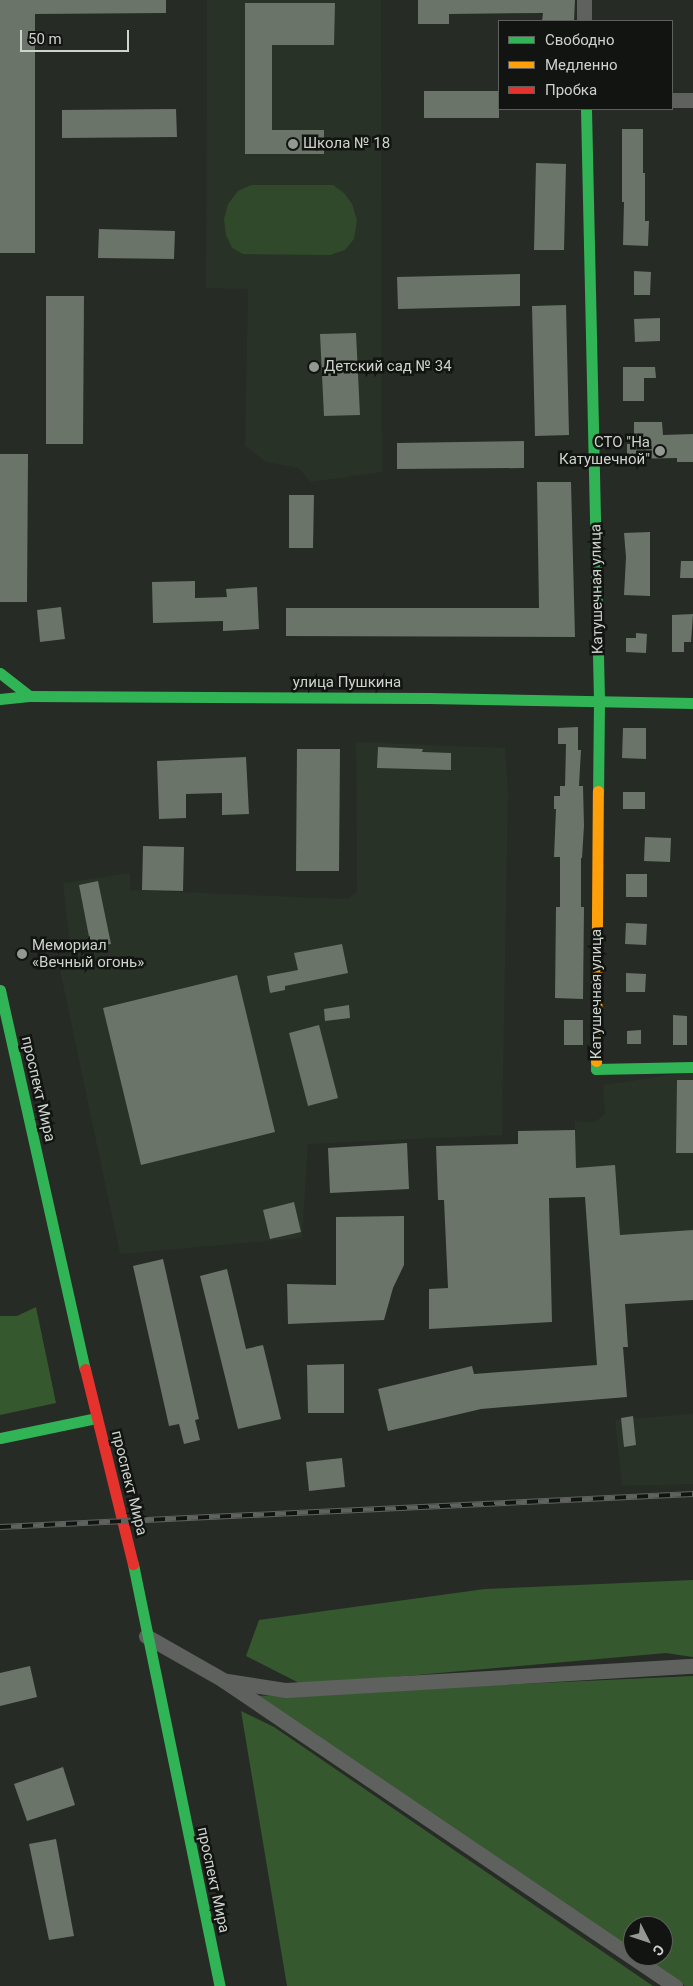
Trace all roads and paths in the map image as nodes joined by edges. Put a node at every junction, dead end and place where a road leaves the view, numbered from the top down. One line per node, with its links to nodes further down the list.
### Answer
1 (584, 0): 2 (street)
2 (584, 20)
3 (673, 100): 4 (street)
4 (693, 100)
5 (586, 110): 9 (street, Катушечная улица)
6 (0, 673): 7 (street)
7 (29, 696): 8 (street, улица Пушкина); 9 (street, улица Пушкина); 11 (street)
8 (0, 699)
9 (599, 702): 10 (street, улица Пушкина); 13 (street, Катушечная улица)
10 (693, 703)
11 (0, 712)
12 (0, 990): 14 (street, проспект Мира)
13 (693, 1068)
14 (97, 1418): 15 (street); 16 (street, проспект Мира)
15 (0, 1438)
16 (146, 1636): 18 (street); 19 (street, проспект Мира)
17 (693, 1666): 18 (street)
18 (223, 1680): 20 (street)
19 (220, 1986)
20 (675, 1986)

